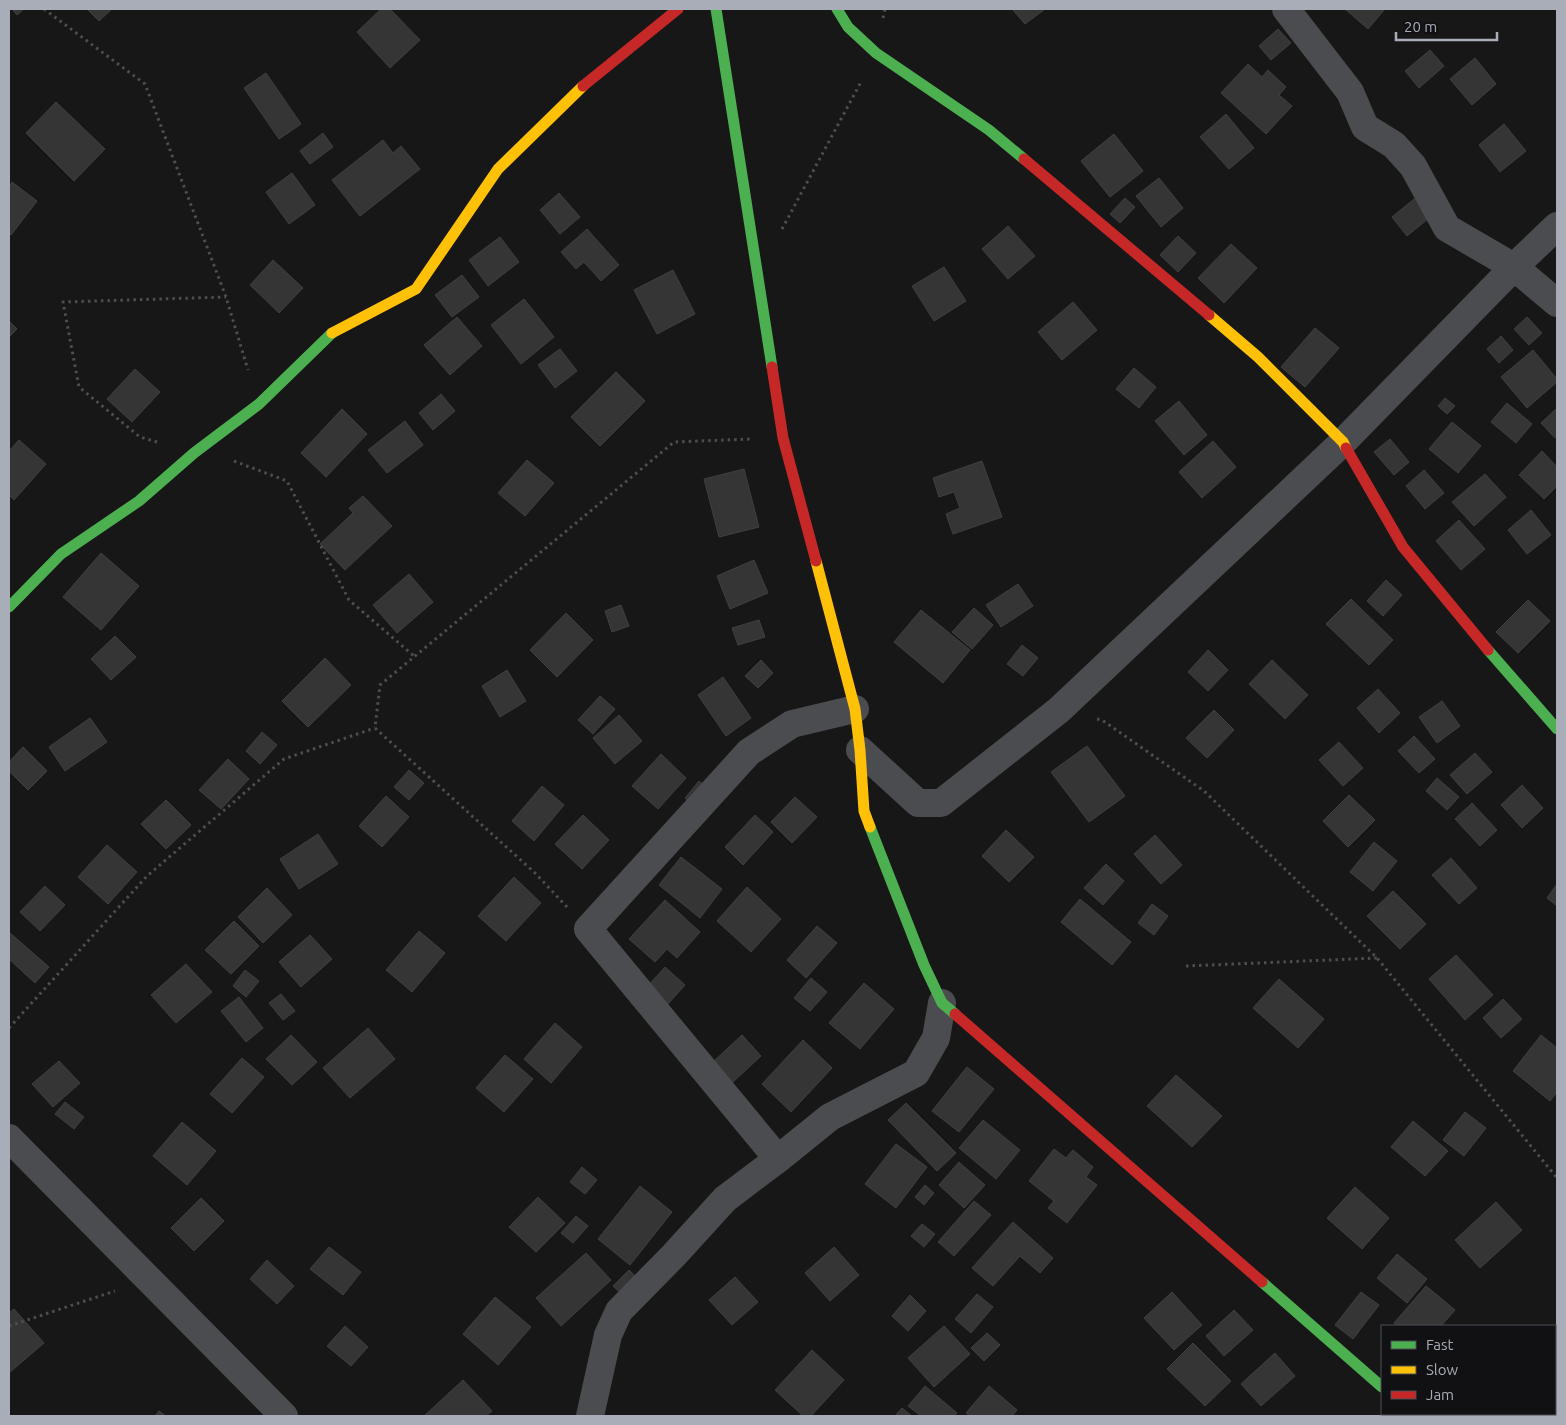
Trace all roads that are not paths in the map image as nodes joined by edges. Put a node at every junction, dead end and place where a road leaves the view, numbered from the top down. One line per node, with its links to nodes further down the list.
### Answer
1 (678, 9): 9 (street)
2 (716, 9): 10 (street)
3 (837, 9): 8 (street)
4 (1286, 9): 6 (street)
5 (1557, 226): 6 (street)
6 (1514, 267): 7 (street); 8 (street)
7 (1557, 303)
8 (1343, 442): 11 (street); 12 (street)
9 (9, 607)
10 (855, 709): 12 (street); 15 (street)
11 (1557, 729)
12 (860, 750): 13 (street)
13 (942, 1003): 15 (street); 16 (street)
14 (9, 1138): 17 (street)
15 (778, 1159): 18 (street)
16 (1381, 1386)
17 (284, 1416)
18 (590, 1416)

